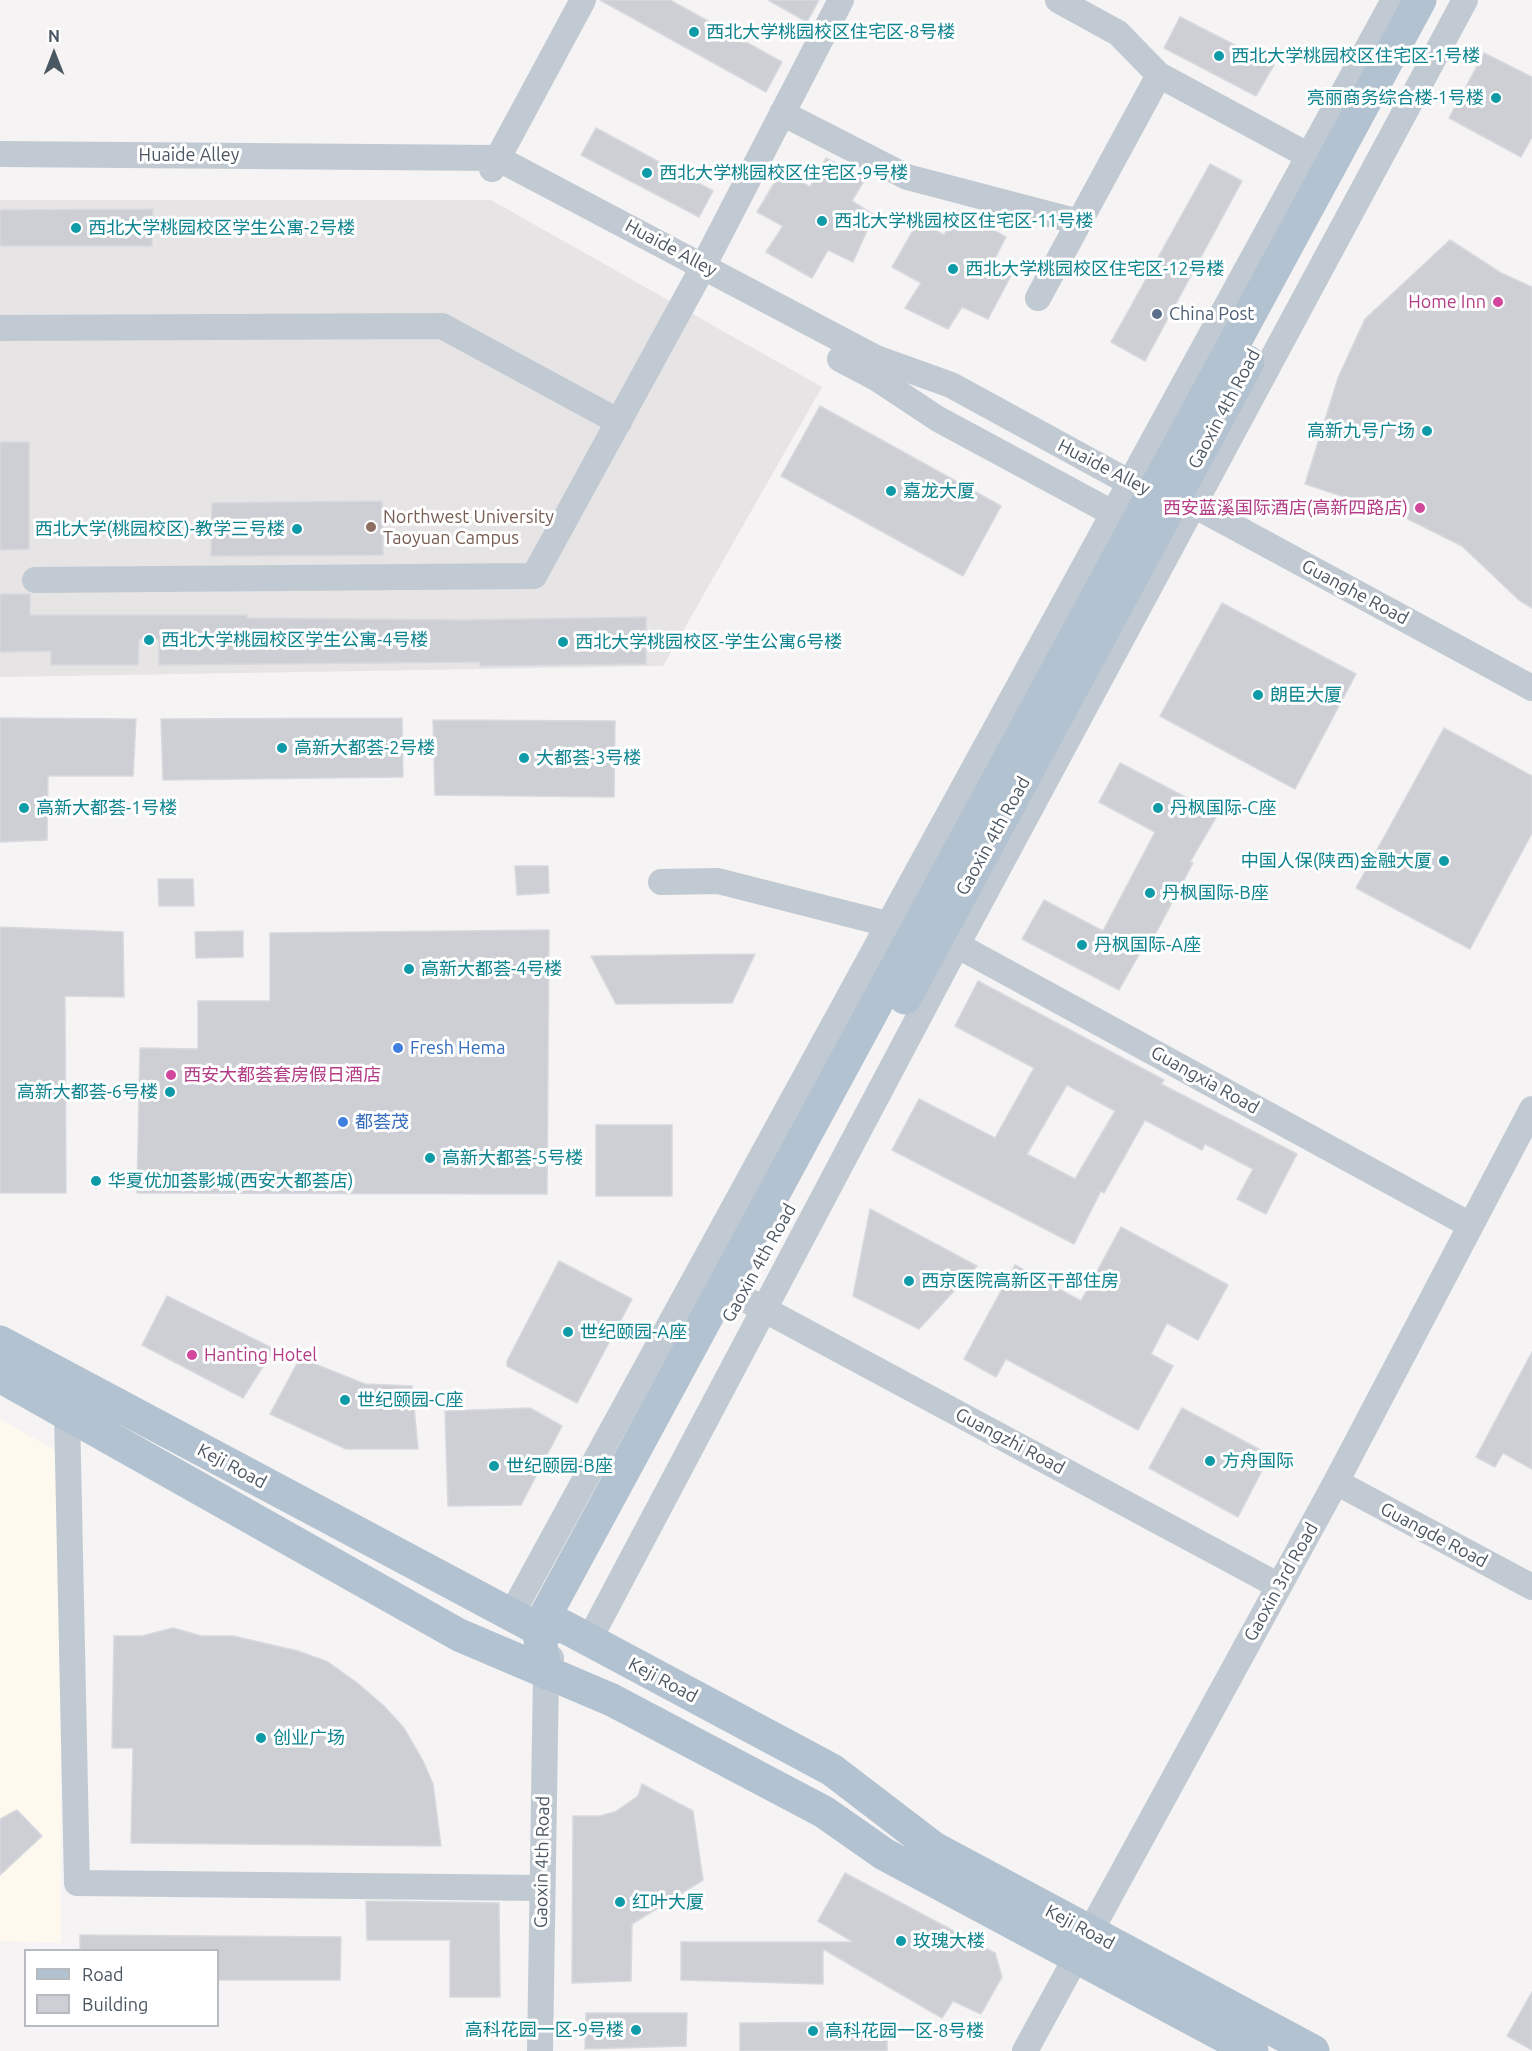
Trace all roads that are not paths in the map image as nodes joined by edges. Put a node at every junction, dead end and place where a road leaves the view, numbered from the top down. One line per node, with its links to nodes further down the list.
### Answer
1 (583, 0): 12 (street)
2 (841, 0): 9 (street)
3 (1058, 0): 8 (street)
4 (1394, 0): 11 (street, Gaoxin 4th Road)
5 (1420, 0): 11 (main road, Gaoxin 4th Road)
6 (1441, 0): 19 (main road, Gaoxin 4th Road)
7 (1465, 0): 19 (street, Gaoxin 4th Road)
8 (1159, 75): 11 (street); 14 (street)
9 (782, 112): 14 (street); 15 (street)
10 (0, 154): 12 (street, Huaide Alley)
11 (1319, 162): 19 (main road, Gaoxin 4th Road)
12 (495, 163): 13 (street, Huaide Alley); 15 (street, Huaide Alley)
13 (0, 169)
14 (1080, 222): 16 (street)
15 (700, 273): 18 (street); 19 (street, Huaide Alley); 20 (street, Huaide Alley)
16 (1038, 297)
17 (0, 328): 18 (street)
18 (619, 422): 21 (street)
19 (1163, 495): 20 (main road, Gaoxin 4th Road); 22 (street, Guanghe Road); 24 (main road, Gaoxin 4th Road)
20 (1124, 519): 24 (main road, Gaoxin 4th Road)
21 (35, 580)
22 (1532, 688)
23 (661, 882): 24 (street, Guangxia Road)
24 (925, 934): 26 (street, Guangxia Road); 27 (main road, Gaoxin 4th Road); 34 (main road, Gaoxin 4th Road)
25 (1532, 1109): 26 (street, Gaoxin 3rd Road)
26 (1470, 1225): 31 (street, Gaoxin 3rd Road)
27 (752, 1303): 32 (street, Guangzhi Road); 34 (main road, Gaoxin 4th Road)
28 (0, 1342): 34 (main road, Keji Road)
29 (0, 1376): 30 (main road, Keji Road)
30 (67, 1413): 35 (main road, Keji Road); 36 (street)
31 (1336, 1482): 32 (street, Gaoxin 3rd Road); 33 (street, Guangde Road)
32 (1279, 1586): 37 (street, Gaoxin 3rd Road)
33 (1532, 1587)
34 (550, 1628): 35 (main road, Gaoxin 4th Road); 37 (main road, Keji Road)
35 (546, 1673): 36 (street, Gaoxin 4th Road); 37 (main road, Keji Road)
36 (541, 1888): 38 (street, Gaoxin 4th Road)
37 (1083, 1944): 39 (street, Gaoxin 3rd Road); 40 (main road, Keji Road); 41 (main road, Keji Road)
38 (540, 2051)
39 (1025, 2051)
40 (1252, 2051)
41 (1313, 2051)

